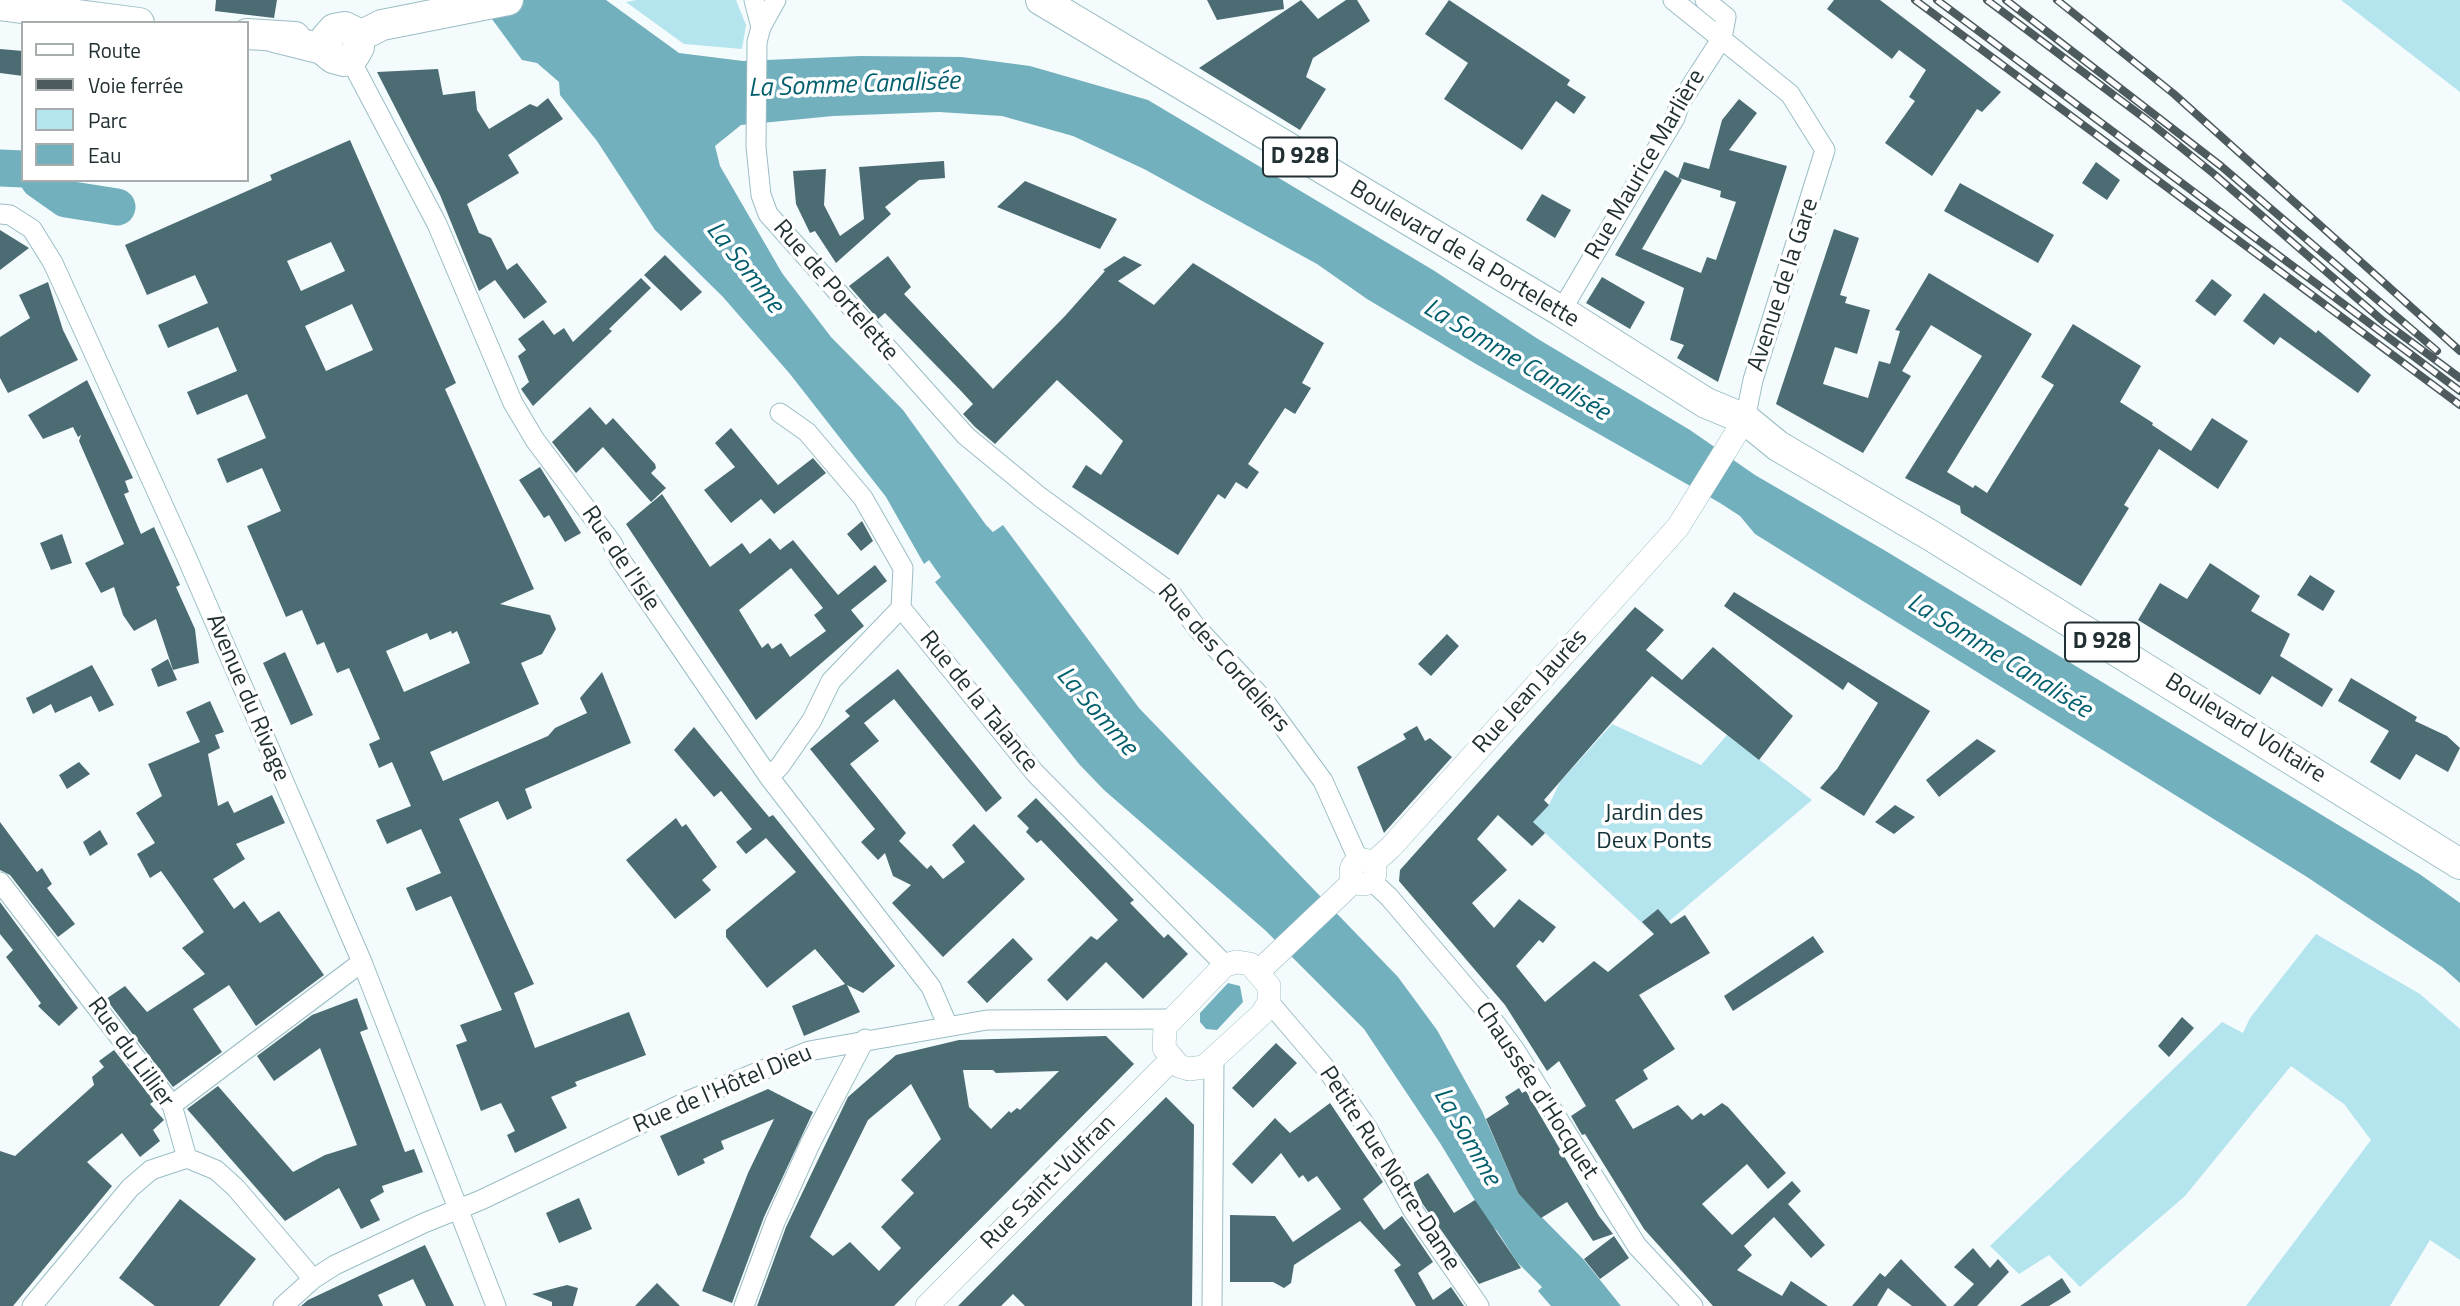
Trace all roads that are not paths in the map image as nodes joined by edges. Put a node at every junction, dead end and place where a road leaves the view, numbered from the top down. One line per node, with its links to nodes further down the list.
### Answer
1 (508, 0): 12 (main road)
2 (754, 0): 9 (street, Rue de Portelette)
3 (776, 0): 9 (street, Rue de Portelette)
4 (1041, 0): 14 (main road, Boulevard de la Portelette / D 928)
5 (1673, 0): 11 (street)
6 (1704, 0): 11 (street, Rue Maurice Marlière)
7 (0, 5): 8 (main road)
8 (124, 21)
9 (759, 34): 17 (street, Rue de Portelette)
10 (261, 36): 12 (main road)
11 (1722, 38): 14 (street, Rue Maurice Marlière); 16 (street, Avenue de la Gare)
12 (342, 46): 19 (street, Rue de l'Isle)
13 (0, 214): 23 (street, Avenue du Rivage)
14 (1561, 311): 16 (main road, Boulevard de la Portelette / D 928)
15 (780, 413): 18 (street, Rue de la Talance)
16 (1737, 430): 20 (main road, Boulevard Voltaire / D 928); 21 (street, Rue Jean Jaurès)
17 (1040, 497): 21 (street, Rue des Cordeliers)
18 (901, 608): 19 (street); 24 (street, Rue de la Talance)
19 (769, 777): 28 (street, Rue de l'Isle)
20 (2460, 864)
21 (1359, 876): 25 (street, Rue Jean Jaurès); 43 (street, Chaussée d'Hocquet)
22 (0, 882): 32 (street, Rue du Lillier)
23 (362, 962): 32 (street); 34 (street, Avenue du Rivage)
24 (1225, 965): 25 (street); 27 (street)
25 (1259, 971): 26 (street)
26 (1269, 1002): 31 (street); 42 (street, Petite Rue Notre-Dame)
27 (1170, 1019): 28 (street, Rue de l'Hôtel Dieu); 30 (street)
28 (947, 1024): 29 (street, Rue de l'Hôtel Dieu)
29 (865, 1040): 34 (street, Rue de l'Hôtel Dieu); 39 (street)
30 (1171, 1060): 31 (street); 40 (street, Rue Saint-Vulfran)
31 (1214, 1061): 41 (street)
32 (172, 1105): 33 (street, Rue du Lillier)
33 (187, 1158): 35 (street); 36 (street)
34 (460, 1209): 35 (street, Rue de l'Hôtel Dieu); 38 (street, Avenue du Rivage)
35 (313, 1279): 37 (street, Rue de l'Hôtel Dieu)
36 (32, 1306)
37 (283, 1306)
38 (496, 1306)
39 (744, 1306)
40 (927, 1306)
41 (1212, 1306)
42 (1479, 1306)
43 (1693, 1306)

